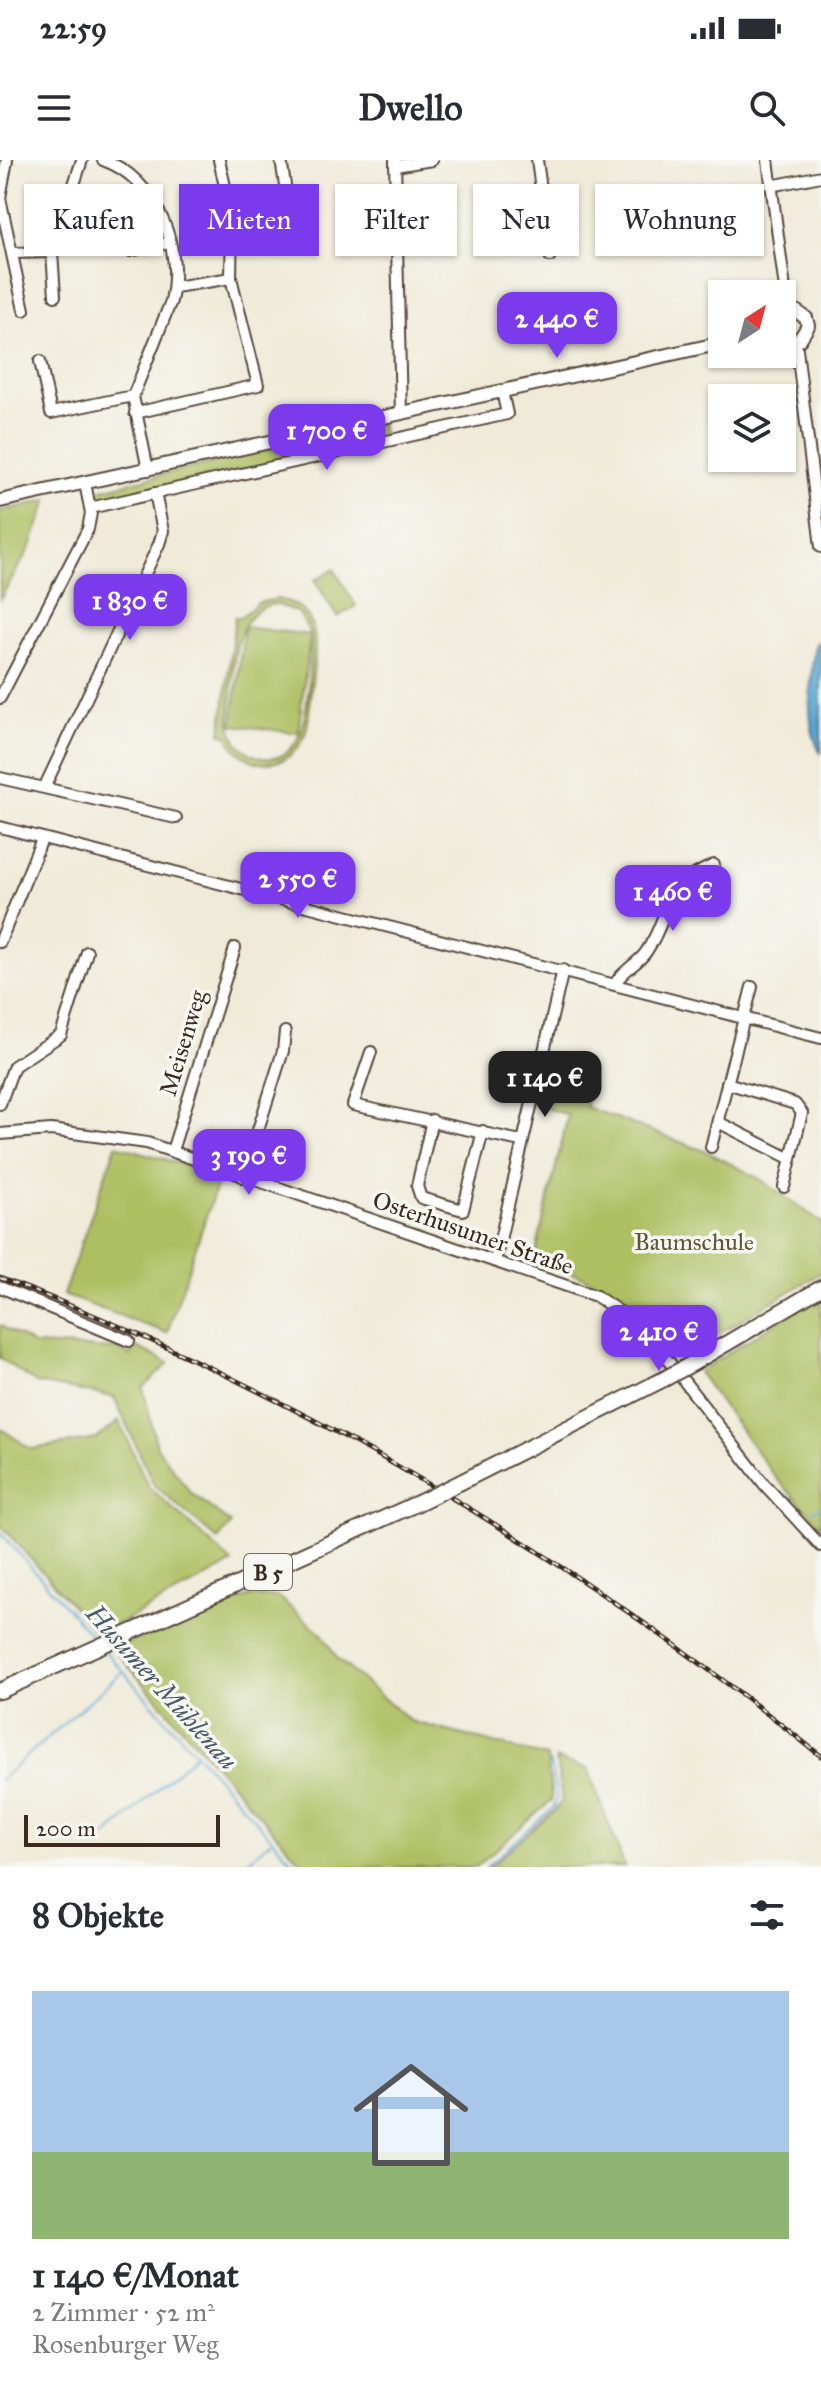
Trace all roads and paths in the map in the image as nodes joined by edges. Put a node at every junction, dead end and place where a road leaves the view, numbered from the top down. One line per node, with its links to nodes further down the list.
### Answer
1 (7, 160): 16 (street)
2 (82, 160): 11 (street)
3 (103, 160): 17 (street)
4 (219, 160): 12 (street)
5 (281, 160): 13 (street)
6 (432, 160): 9 (street)
7 (537, 160): 14 (street)
8 (768, 160): 15 (street)
9 (395, 163): 36 (street)
10 (821, 176): 15 (street)
11 (73, 184)
12 (224, 184)
13 (285, 184)
14 (540, 184)
15 (771, 186): 24 (street)
16 (0, 198): 19 (street)
17 (168, 243): 18 (street); 25 (street)
18 (163, 244)
19 (13, 253): 20 (street); 27 (street)
20 (24, 253)
21 (52, 256): 26 (street)
22 (231, 256): 23 (street)
23 (231, 278): 25 (street); 35 (street)
24 (781, 280)
25 (175, 287): 34 (street)
26 (55, 296)
27 (24, 310)
28 (796, 313): 29 (main road)
29 (814, 321): 30 (main road)
30 (796, 341): 42 (street)
31 (708, 346): 33 (main road)
32 (40, 361): 34 (street)
33 (502, 391): 36 (main road); 39 (street)
34 (133, 396): 35 (street)
35 (135, 413): 37 (street)
36 (401, 414): 37 (main road)
37 (148, 470): 38 (main road)
38 (85, 483): 40 (main road); 41 (street)
39 (155, 493): 41 (street); 45 (street)
40 (0, 501)
41 (90, 508): 43 (street)
42 (821, 547)
43 (0, 698)
44 (0, 778): 45 (street)
45 (45, 786): 46 (street)
46 (176, 818)
47 (0, 827): 48 (street)
48 (42, 839): 50 (street); 53 (street)
49 (714, 865): 54 (street)
50 (0, 942)
51 (235, 948): 68 (street, Meisenweg)
52 (87, 952): 61 (street)
53 (563, 970): 54 (street); 66 (street)
54 (615, 984): 56 (street)
55 (752, 987): 56 (street)
56 (744, 1018): 58 (street); 60 (street)
57 (285, 1032): 70 (street)
58 (821, 1038)
59 (371, 1052): 62 (street)
60 (727, 1083): 63 (street); 69 (street)
61 (0, 1104)
62 (432, 1120): 64 (street); 64 (street)
63 (718, 1122): 67 (street); 69 (street)
64 (483, 1131): 66 (street)
65 (0, 1134): 68 (street, Osterhusumer Straße)
66 (521, 1141): 72 (street)
67 (711, 1147)
68 (172, 1151): 70 (street, Osterhusumer Straße)
69 (791, 1159): 71 (street)
70 (243, 1177): 72 (street, Osterhusumer Straße)
71 (784, 1187)
72 (495, 1261): 76 (street, Osterhusumer Straße)
73 (0, 1287): 75 (street)
74 (821, 1288): 77 (highway, B 5, bridge)
75 (129, 1341)
76 (821, 1546)
77 (0, 1691)

